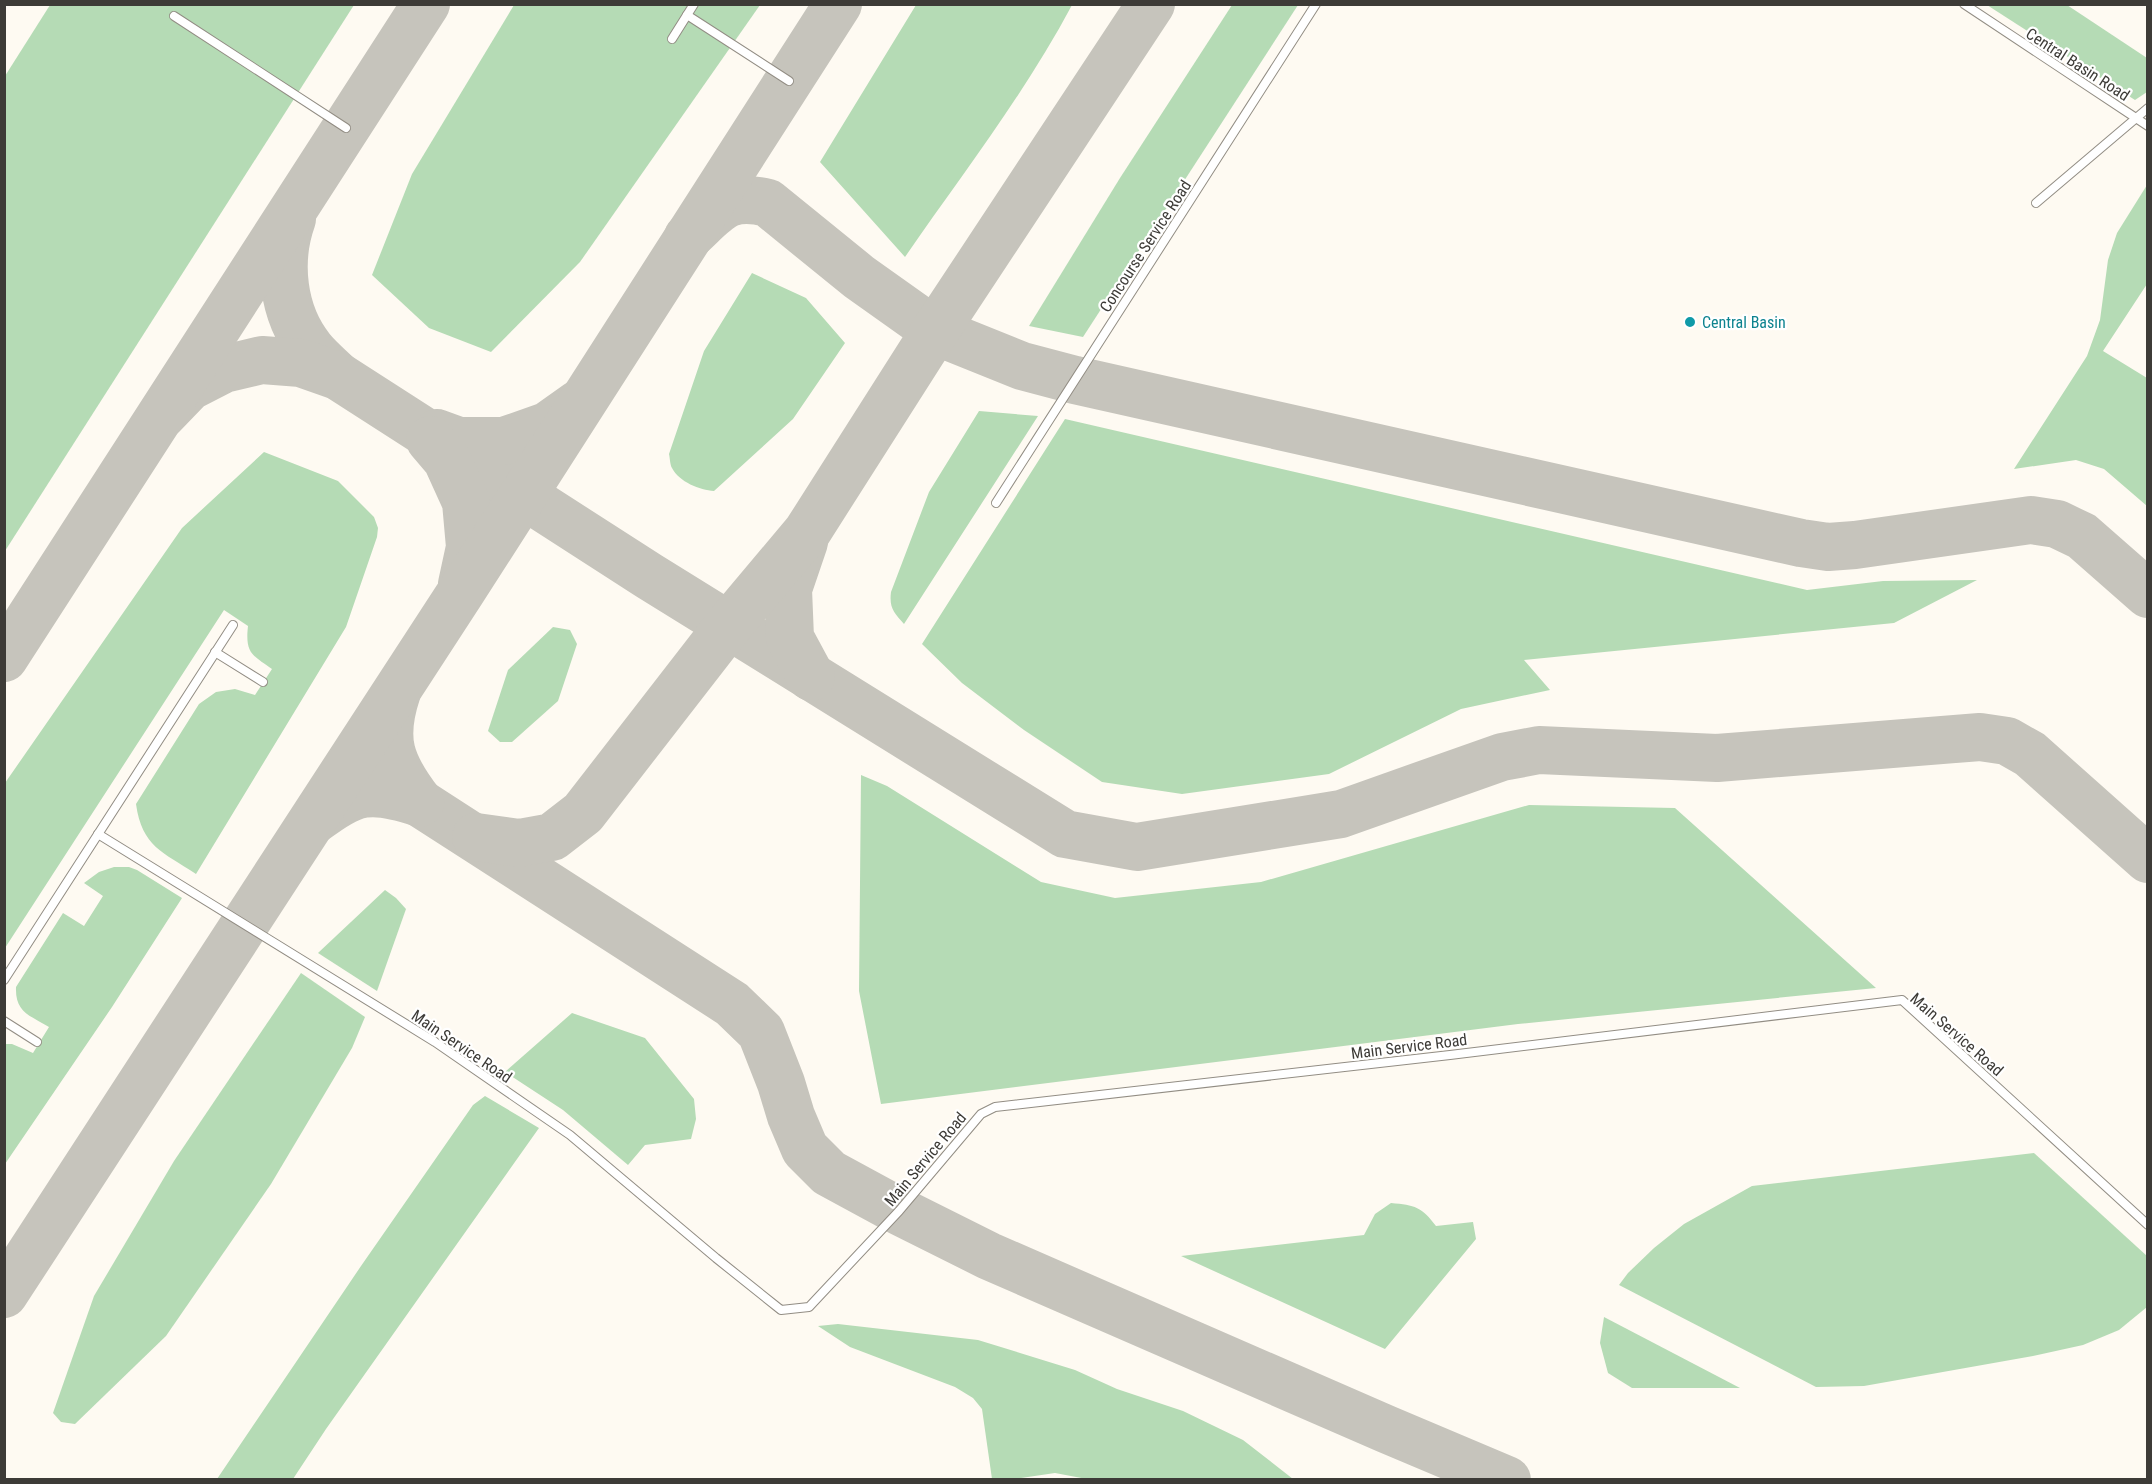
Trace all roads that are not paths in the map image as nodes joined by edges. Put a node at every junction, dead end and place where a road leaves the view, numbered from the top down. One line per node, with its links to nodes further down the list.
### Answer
1 (694, 4): 4 (lane)
2 (1316, 4): 13 (lane, Concourse Service Road)
3 (1964, 4): 9 (lane, Central Basin Road)
4 (687, 15): 6 (lane); 7 (lane)
5 (174, 16): 11 (lane)
6 (672, 39)
7 (789, 81)
8 (2148, 108): 9 (lane)
9 (2136, 118): 10 (lane, Central Basin Road); 12 (lane)
10 (2148, 126)
11 (346, 128)
12 (2036, 203)
13 (996, 502)
14 (233, 625): 15 (lane)
15 (215, 652): 16 (lane); 17 (lane)
16 (263, 682)
17 (98, 834): 18 (lane); 21 (lane, Main Service Road)
18 (4, 980)
19 (4, 1021): 20 (lane)
20 (37, 1042)
21 (2148, 1225)

